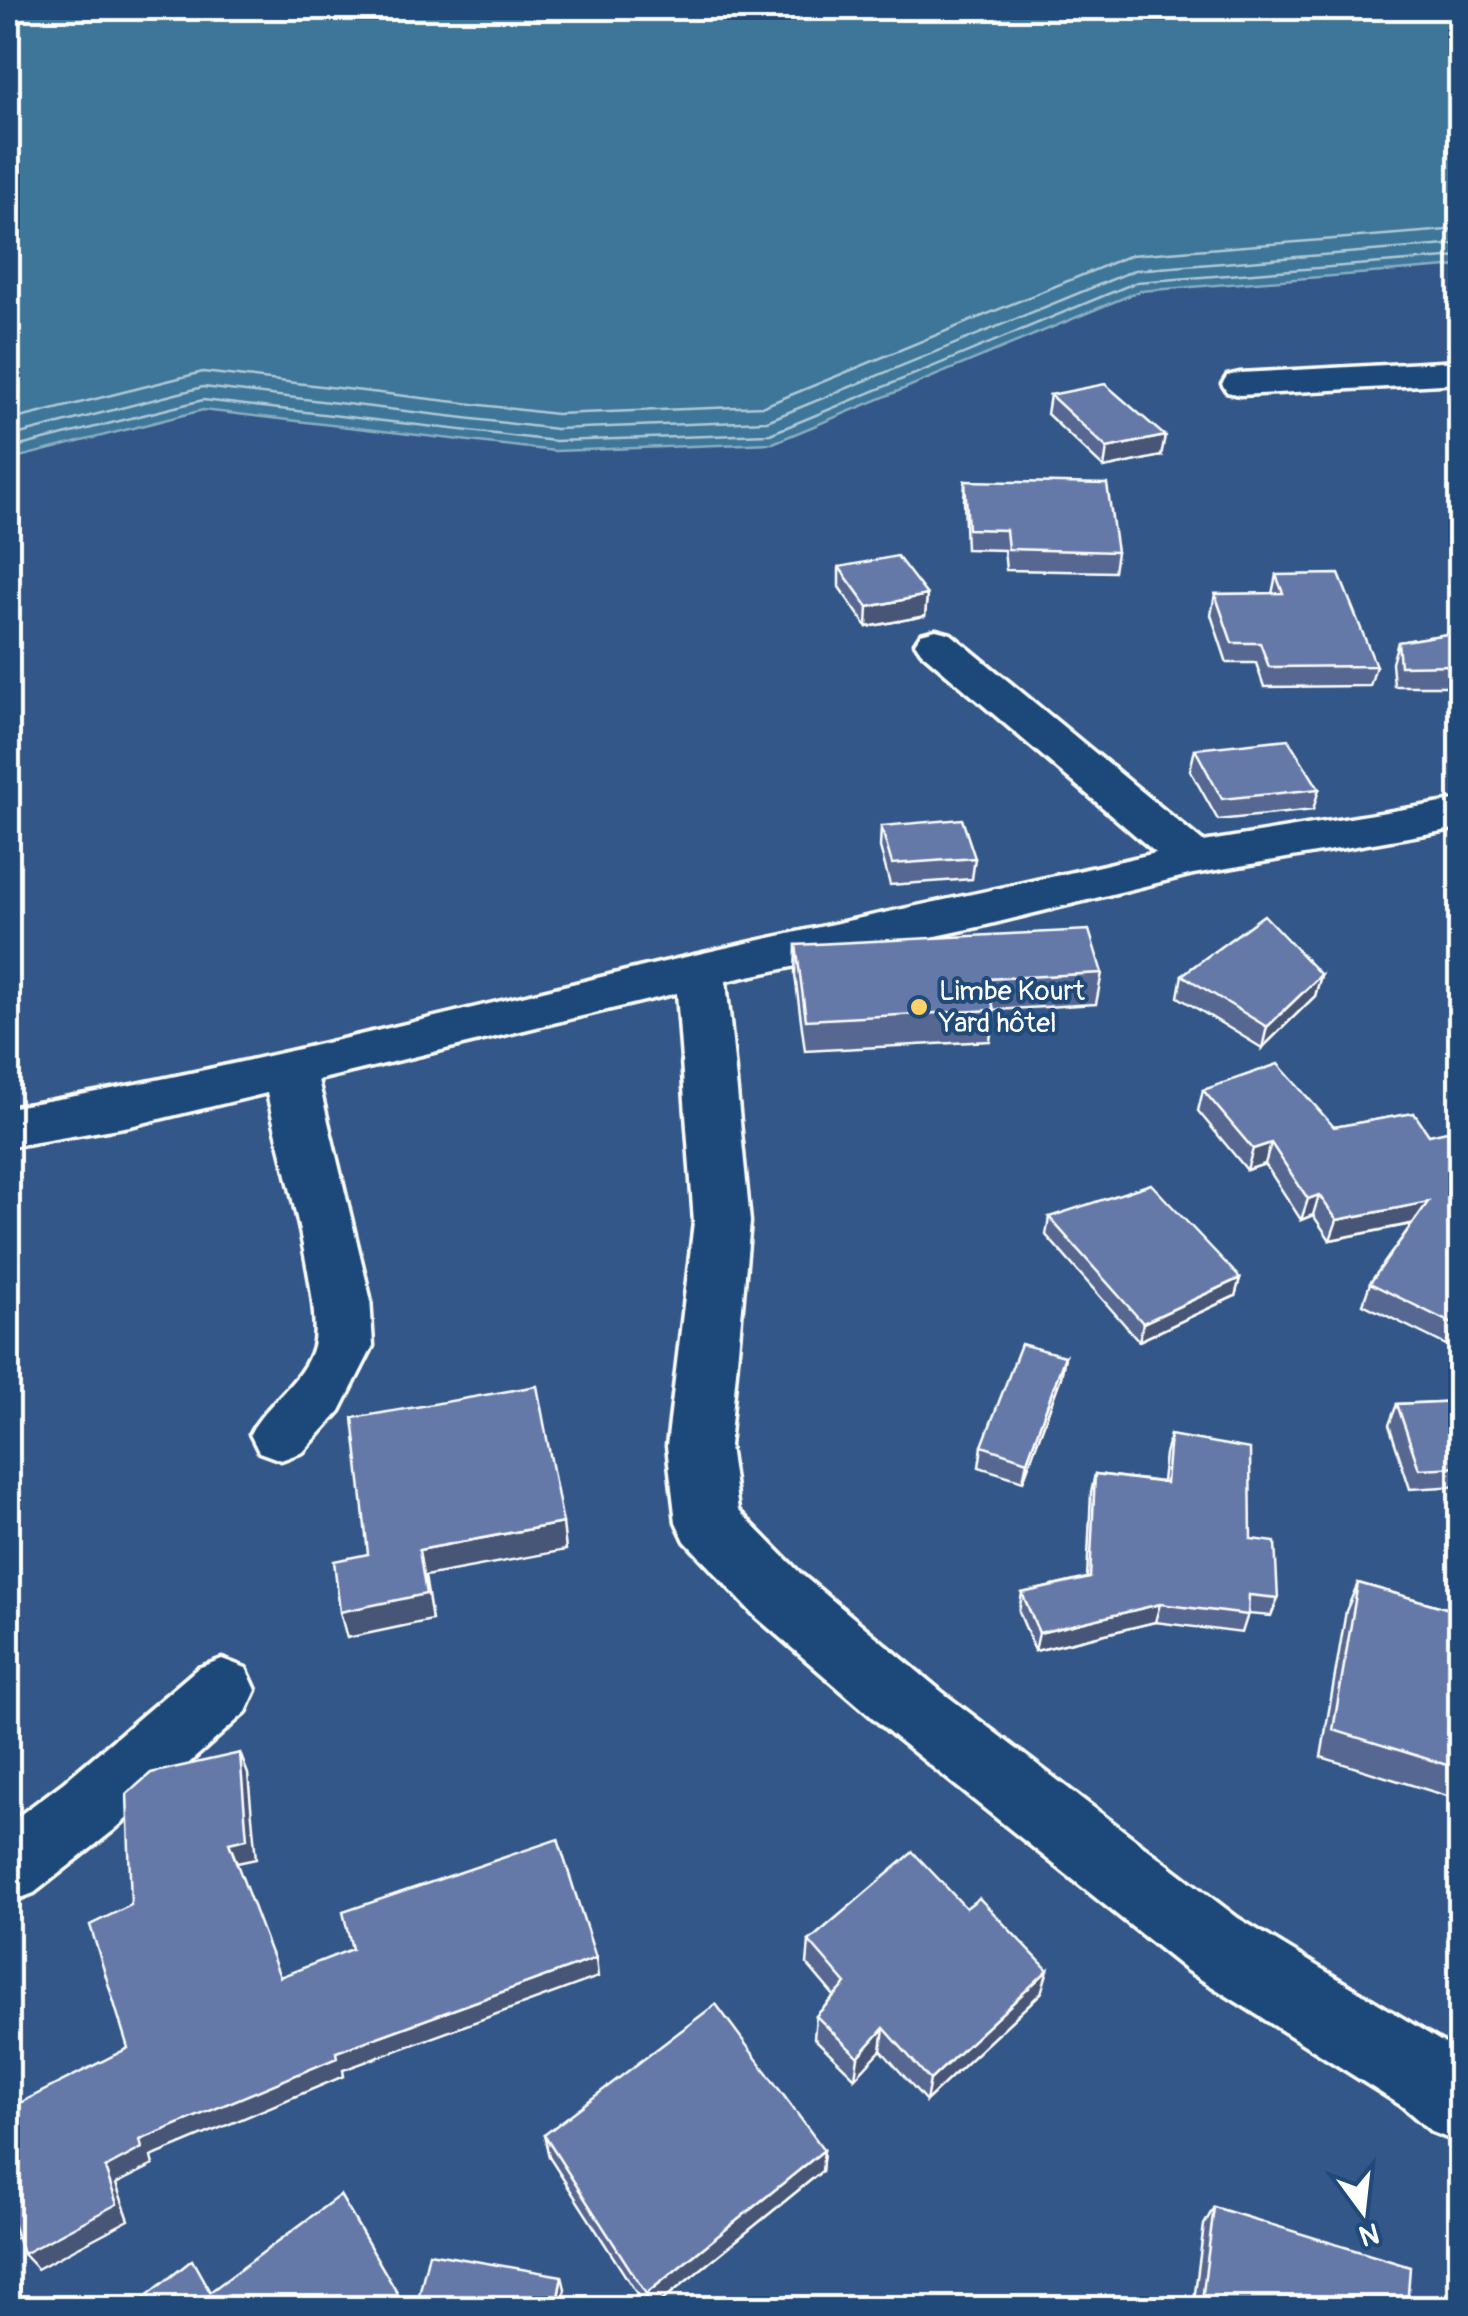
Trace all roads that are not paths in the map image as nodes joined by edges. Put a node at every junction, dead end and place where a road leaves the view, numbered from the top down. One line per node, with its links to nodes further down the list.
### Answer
1 (1460, 372): 2 (street)
2 (1240, 384)
3 (936, 643): 5 (street)
4 (1460, 814): 5 (street)
5 (1193, 859): 6 (street)
6 (700, 970): 7 (street); 12 (street)
7 (289, 1070): 8 (street); 9 (street)
8 (8, 1128)
9 (282, 1434)
10 (222, 1690): 11 (street)
11 (8, 1868)
12 (1460, 2104)

